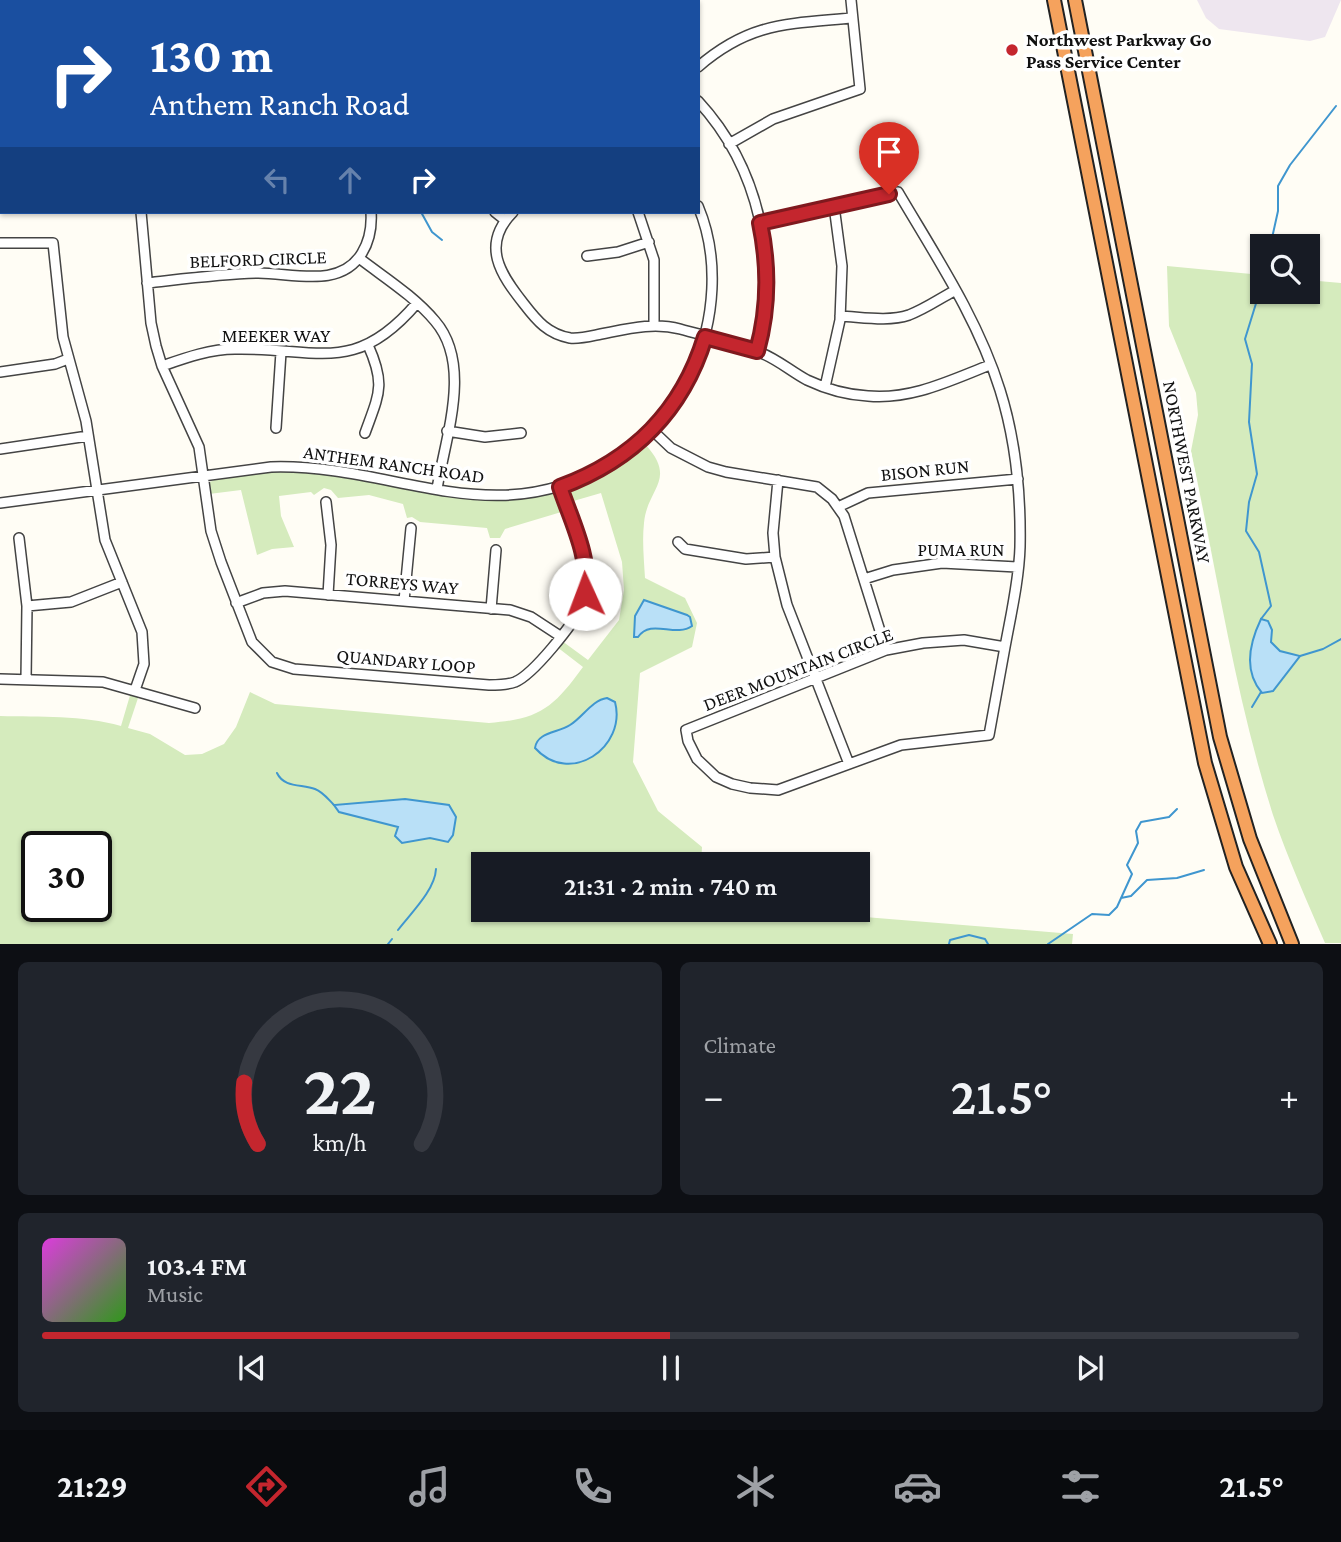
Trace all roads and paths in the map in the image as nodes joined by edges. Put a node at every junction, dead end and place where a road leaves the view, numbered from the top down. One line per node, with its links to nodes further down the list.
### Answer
1 (851, 0): 4 (street)
2 (1055, 0): 73 (highway, NORTHWEST PARKWAY)
3 (1075, 0): 74 (highway, NORTHWEST PARKWAY)
4 (852, 18): 5 (street); 7 (street)
5 (700, 64)
6 (700, 104): 7 (street)
7 (729, 144): 16 (street)
8 (834, 206): 16 (street); 22 (street); 24 (street)
9 (700, 211): 26 (street, ANTHEM RANCH ROAD)
10 (141, 214): 21 (street)
11 (371, 214): 20 (street)
12 (498, 214): 15 (street)
13 (511, 214): 15 (street)
14 (639, 214): 17 (street)
15 (505, 220): 25 (street)
16 (760, 223): 28 (street)
17 (649, 242): 19 (street); 25 (street)
18 (0, 243): 30 (street)
19 (587, 256)
20 (359, 258): 21 (street, BELFORD CIRCLE); 23 (street)
21 (147, 283): 32 (street)
22 (954, 291): 24 (street); 31 (street)
23 (417, 303): 27 (street, MEEKER WAY); 37 (street)
24 (840, 316): 34 (street)
25 (654, 326): 26 (street)
26 (705, 337): 28 (street); 36 (street, ANTHEM RANCH ROAD)
27 (368, 345): 29 (street, MEEKER WAY); 38 (street)
28 (757, 351): 34 (street)
29 (281, 352): 32 (street, MEEKER WAY); 35 (street)
30 (68, 359): 33 (street); 40 (street)
31 (990, 365): 34 (street); 43 (street)
32 (162, 366): 42 (street)
33 (0, 372)
34 (825, 387)
35 (276, 428)
36 (652, 430): 44 (street); 45 (street, ANTHEM RANCH ROAD)
37 (447, 431): 39 (street); 46 (street)
38 (365, 433)
39 (522, 433)
40 (88, 436): 41 (street); 47 (street)
41 (0, 449)
42 (203, 475): 46 (street, ANTHEM RANCH ROAD); 47 (street, ANTHEM RANCH ROAD); 61 (street, QUANDARY LOOP)
43 (1018, 479): 50 (street, BISON RUN); 56 (street)
44 (778, 480): 50 (street); 55 (street)
45 (560, 487): 46 (street, ANTHEM RANCH ROAD); 64 (street, QUANDARY LOOP)
46 (437, 489)
47 (96, 492): 49 (street, ANTHEM RANCH ROAD); 58 (street)
48 (326, 502): 59 (street)
49 (0, 503)
50 (838, 507): 57 (street)
51 (411, 528): 60 (street)
52 (19, 538): 62 (street)
53 (678, 542): 55 (street)
54 (496, 550): 63 (street)
55 (775, 557): 67 (street)
56 (1017, 567): 57 (street, PUMA RUN); 65 (street)
57 (863, 579): 66 (street)
58 (122, 582): 62 (street); 70 (street)
59 (328, 594): 60 (street, TORREYS WAY); 61 (street, TORREYS WAY)
60 (404, 601): 63 (street, TORREYS WAY)
61 (236, 603): 64 (street, QUANDARY LOOP)
62 (27, 606): 69 (street)
63 (491, 609): 64 (street, TORREYS WAY)
64 (560, 636)
65 (1005, 647): 66 (street, DEER MOUNTAIN CIRCLE); 72 (street, DEER MOUNTAIN CIRCLE)
66 (886, 650): 67 (street, DEER MOUNTAIN CIRCLE)
67 (815, 677): 72 (street); 72 (street, DEER MOUNTAIN CIRCLE)
68 (0, 679): 69 (street)
69 (26, 679): 70 (street)
70 (135, 690): 71 (street)
71 (195, 708)
72 (849, 764)
73 (1270, 943)
74 (1292, 943)

